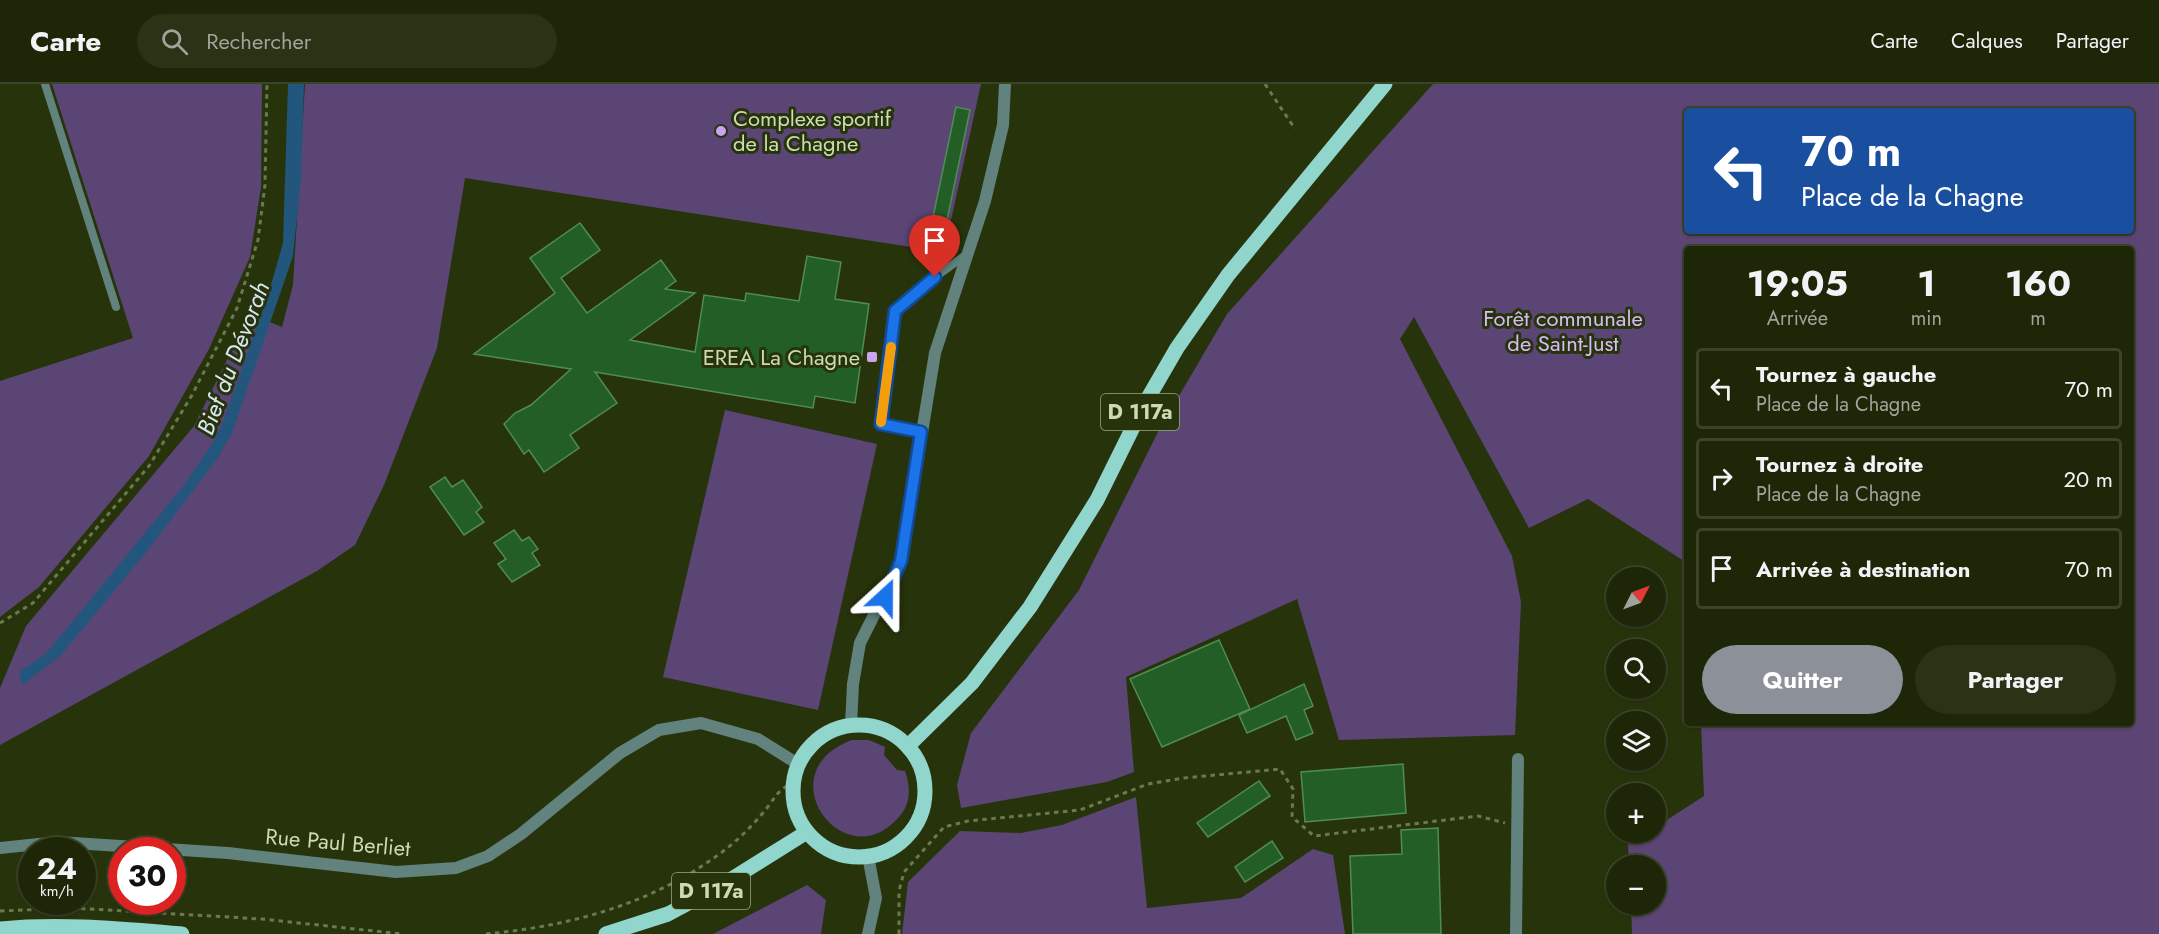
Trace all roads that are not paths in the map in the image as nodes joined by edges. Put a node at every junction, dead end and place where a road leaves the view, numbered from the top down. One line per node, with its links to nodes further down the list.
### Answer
1 (45, 84): 5 (lane)
2 (1005, 84): 4 (street)
3 (1385, 84): 8 (main road, D 117a)
4 (968, 254): 6 (street); 6 (lane)
5 (116, 307)
6 (921, 432): 7 (street)
7 (851, 725): 8 (main road); 10 (main road)
8 (908, 746): 13 (main road)
9 (1518, 759): 18 (street)
10 (798, 764): 11 (main road); 12 (street, Rue Paul Berliet)
11 (807, 832): 13 (main road); 16 (main road, D 117a)
12 (0, 848)
13 (868, 856): 17 (street)
14 (0, 929): 15 (main road)
15 (182, 934)
16 (606, 934)
17 (868, 934)
18 (1516, 934)

